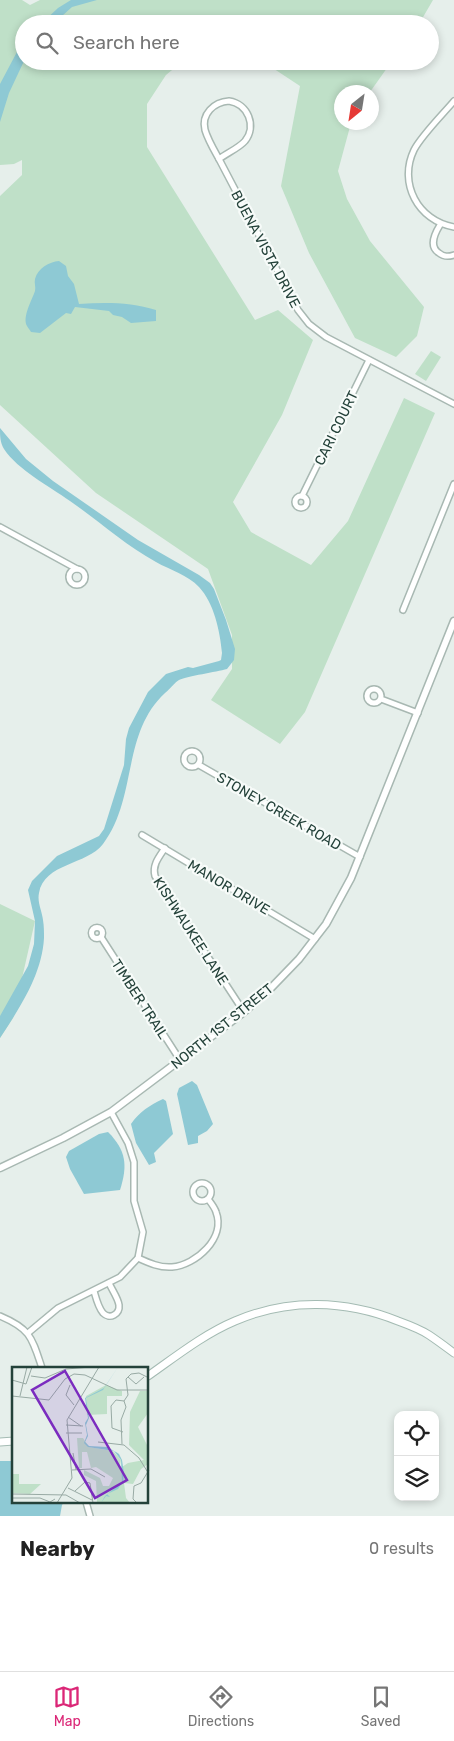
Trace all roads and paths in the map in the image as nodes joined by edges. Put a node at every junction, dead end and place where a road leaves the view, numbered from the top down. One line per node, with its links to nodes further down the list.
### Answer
1 (454, 101): 3 (street)
2 (219, 159): 2 (street, BUENA VISTA DRIVE); 6 (street, BUENA VISTA DRIVE)
3 (440, 224): 4 (street); 5 (street)
4 (454, 227)
5 (454, 255)
6 (369, 360): 7 (street, BUENA VISTA DRIVE); 9 (street, CARI COURT)
7 (454, 404)
8 (454, 484): 12 (street)
9 (302, 496)
10 (0, 527): 11 (street)
11 (76, 569)
12 (403, 610)
13 (454, 621): 15 (street, NORTH 1ST STREET)
14 (381, 699): 15 (street)
15 (418, 713): 19 (street, NORTH 1ST STREET)
16 (198, 765): 19 (street, STONEY CREEK ROAD)
17 (142, 835): 18 (street, MANOR DRIVE)
18 (165, 848): 21 (street, MANOR DRIVE); 22 (street, KISHWAUKEE LANE)
19 (360, 857): 21 (street, NORTH 1ST STREET)
20 (101, 938): 23 (street, TIMBER TRAIL)
21 (315, 939): 22 (street, NORTH 1ST STREET)
22 (244, 1012): 23 (street, NORTH 1ST STREET)
23 (180, 1060): 24 (street, NORTH 1ST STREET)
24 (111, 1112): 25 (street, NORTH 1ST STREET); 27 (street)
25 (0, 1168)
26 (208, 1199): 27 (street)
27 (138, 1258): 28 (street)
28 (109, 1283): 29 (street); 29 (street)
29 (94, 1291): 31 (street)
30 (0, 1316): 31 (street)
31 (28, 1332): 33 (street)
32 (454, 1353): 34 (main road)
33 (42, 1367)
34 (149, 1375)

